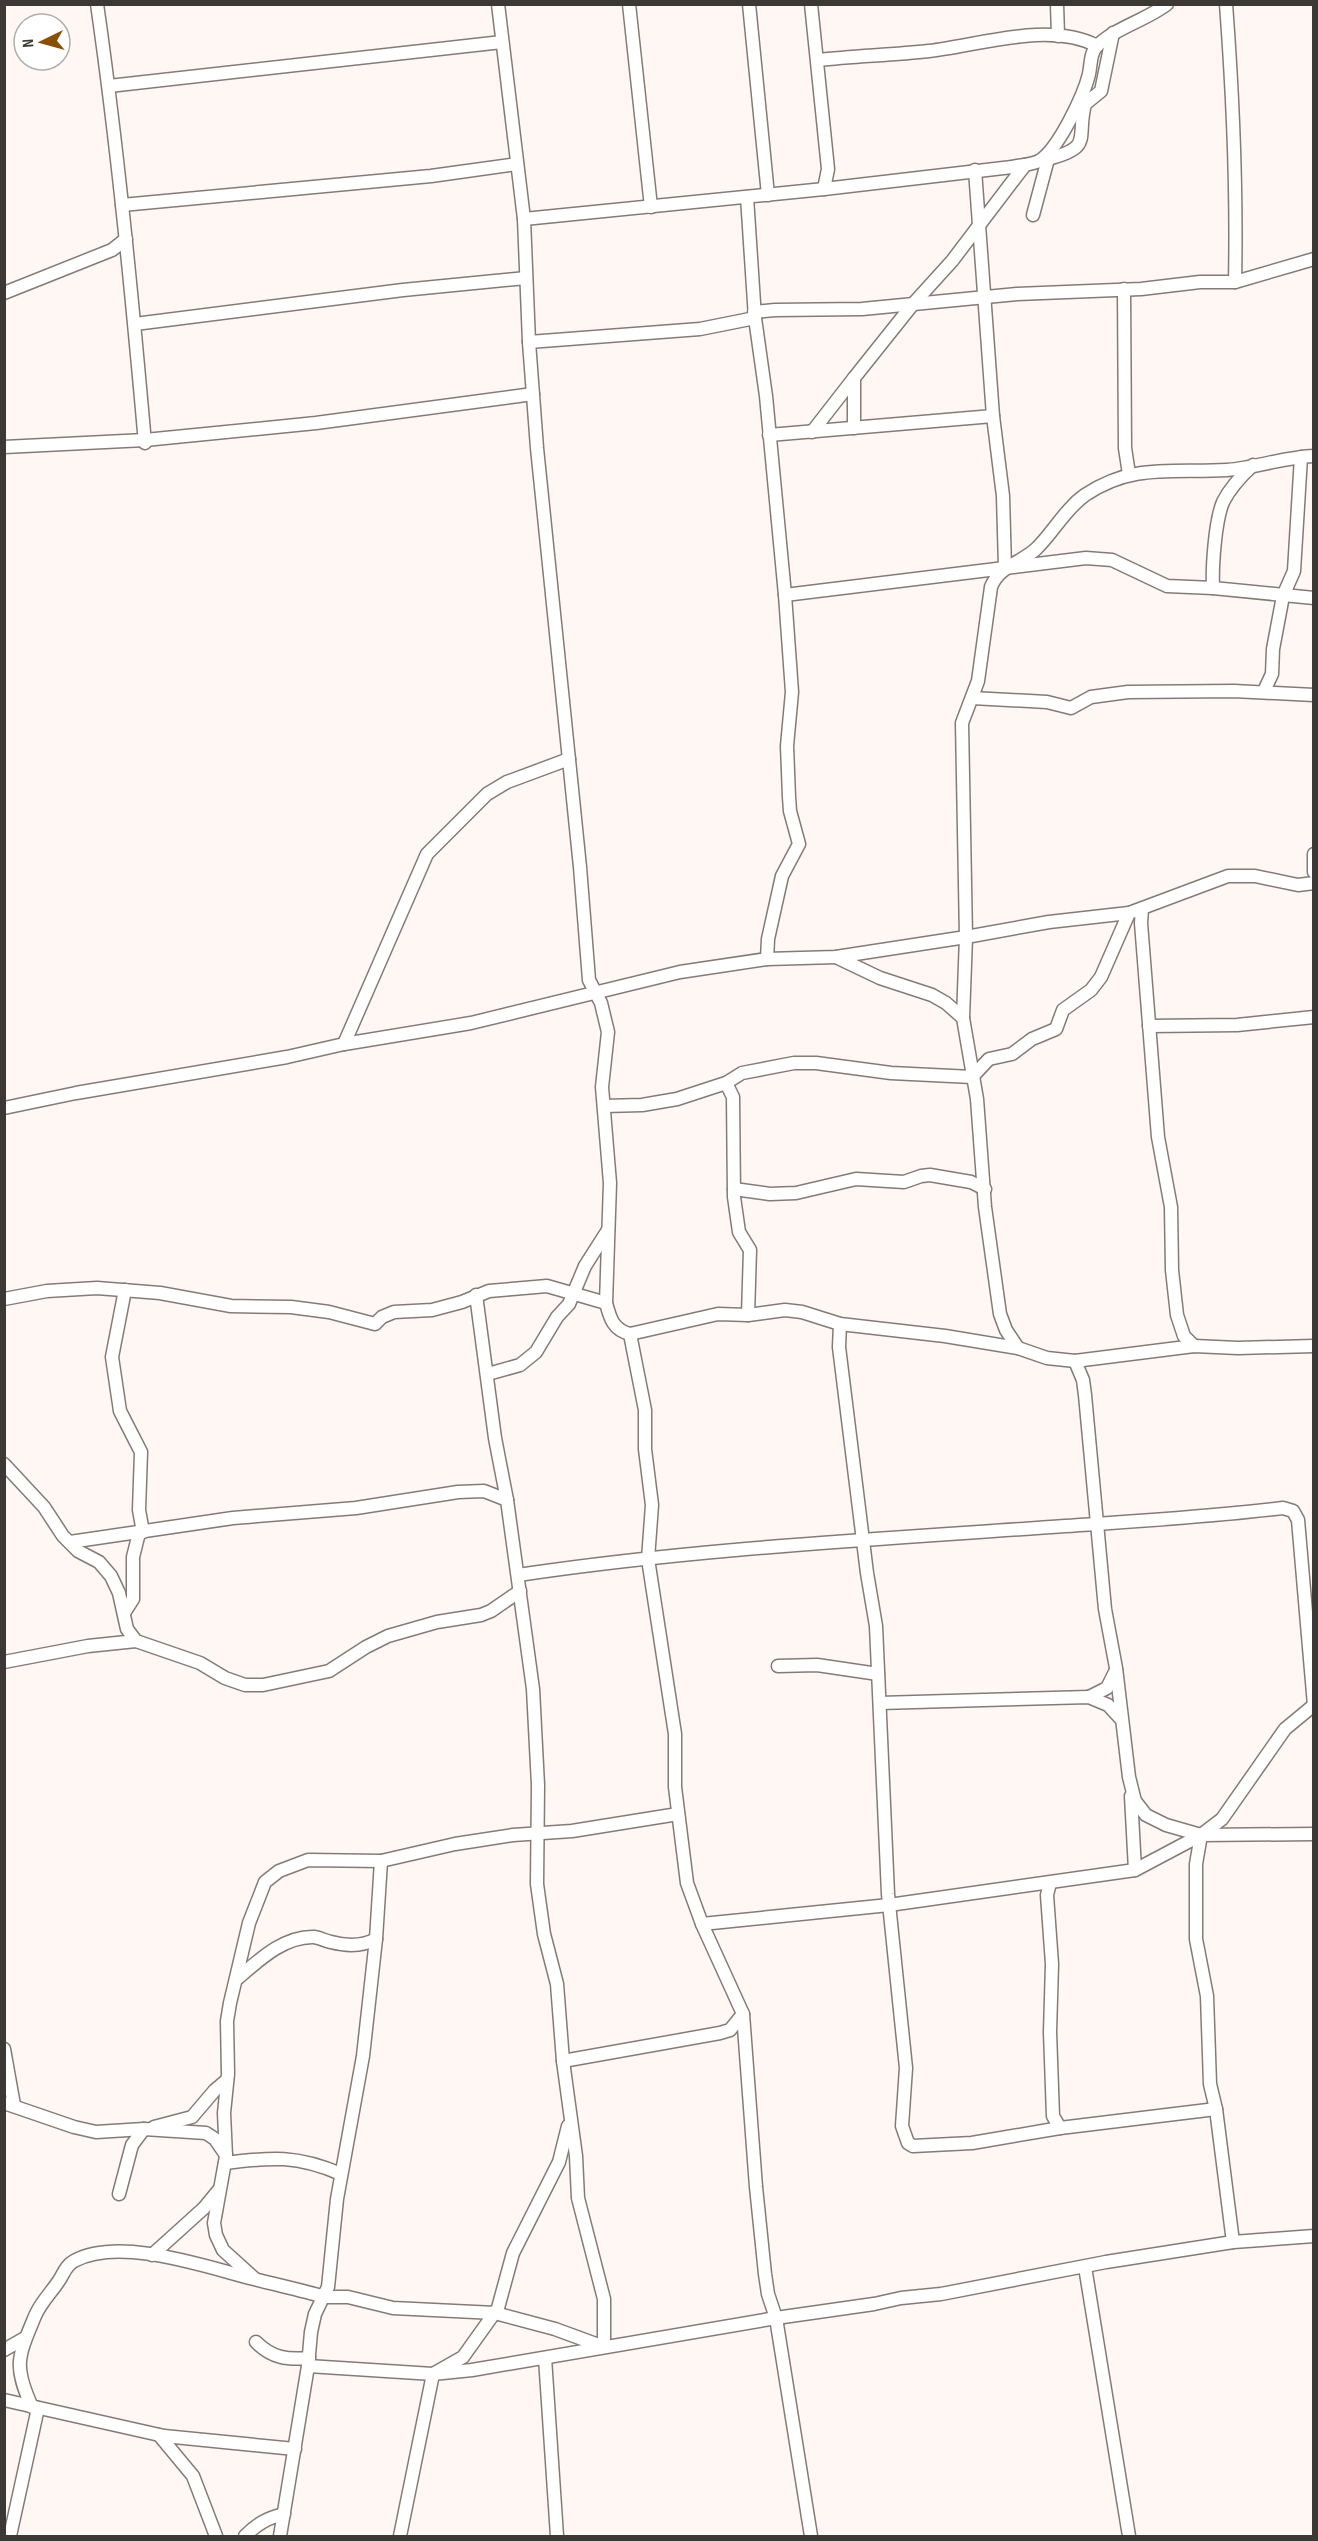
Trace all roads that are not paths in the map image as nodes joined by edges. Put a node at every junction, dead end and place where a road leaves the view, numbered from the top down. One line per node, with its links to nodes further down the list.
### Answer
1 (97, 4): 14 (street)
2 (498, 4): 11 (street)
3 (629, 4): 22 (street)
4 (749, 4): 19 (street)
5 (811, 4): 13 (street)
6 (1057, 4): 10 (street)
7 (1167, 4): 9 (street)
8 (1226, 4): 29 (street)
9 (1113, 33): 12 (street); 23 (street)
10 (1058, 36): 12 (street); 13 (street)
11 (502, 42): 14 (street); 15 (street)
12 (1097, 46): 16 (street)
13 (818, 60): 18 (street)
14 (109, 86): 21 (street)
15 (517, 165): 21 (street); 24 (street)
16 (1025, 165): 17 (street); 25 (street)
17 (975, 170): 18 (street); 25 (street)
18 (824, 189): 19 (street)
19 (768, 195): 20 (street)
20 (747, 197): 22 (street); 34 (street)
21 (122, 205): 26 (street)
22 (651, 207): 24 (street)
23 (1033, 215)
24 (524, 219): 28 (street)
25 (980, 225): 32 (street); 33 (street)
26 (126, 239): 31 (street); 35 (street)
27 (1314, 259): 29 (street)
28 (526, 278): 35 (street); 36 (street)
29 (1235, 282): 30 (street)
30 (1124, 290): 32 (street); 47 (street)
31 (4, 293)
32 (986, 298): 33 (street); 39 (street)
33 (913, 304): 34 (street); 37 (street)
34 (755, 315): 36 (street); 42 (street)
35 (135, 324): 43 (street)
36 (529, 342): 38 (street)
37 (854, 378): 40 (street); 41 (street)
38 (533, 394): 43 (street); 56 (street)
39 (993, 416): 40 (street); 48 (street)
40 (854, 428): 41 (street)
41 (812, 432): 42 (street)
42 (770, 435): 50 (street)
43 (145, 442): 44 (street)
44 (4, 447)
45 (1307, 457): 46 (street); 51 (street)
46 (1254, 465): 47 (street); 49 (street)
47 (1129, 474): 48 (street)
48 (1005, 568): 49 (street); 50 (street); 55 (street)
49 (1213, 588): 51 (street)
50 (785, 595): 64 (street)
51 (1283, 596): 52 (street); 53 (street)
52 (1314, 598)
53 (1263, 691): 54 (street); 55 (street)
54 (1314, 695)
55 (972, 698): 62 (street)
56 (568, 759): 65 (street); 69 (street)
57 (1314, 854): 58 (street)
58 (1314, 873)
59 (1314, 883): 60 (street)
60 (1142, 909): 61 (street); 68 (street)
61 (1129, 913): 62 (street); 70 (street)
62 (966, 938): 63 (street); 67 (street)
63 (836, 957): 64 (street); 67 (street)
64 (767, 959): 65 (street)
65 (597, 993): 69 (street); 72 (street)
66 (1314, 1017): 68 (street)
67 (963, 1018): 70 (street)
68 (1149, 1026): 85 (street)
69 (344, 1044): 73 (street)
70 (972, 1077): 71 (street); 74 (street)
71 (726, 1083): 72 (street); 75 (street)
72 (604, 1106): 76 (street)
73 (4, 1108)
74 (985, 1189): 75 (street); 87 (street)
75 (734, 1190): 82 (street)
76 (609, 1230): 78 (street); 81 (street)
77 (125, 1290): 79 (street); 80 (street); 93 (street)
78 (573, 1294): 79 (street); 81 (street); 89 (street)
79 (476, 1295): 89 (street)
80 (4, 1299)
81 (606, 1303): 84 (street)
82 (748, 1315): 83 (street); 84 (street)
83 (840, 1324): 87 (street); 94 (street)
84 (630, 1334): 96 (street)
85 (1194, 1346): 86 (street); 88 (street)
86 (1314, 1346)
87 (1018, 1348): 88 (street)
88 (1075, 1361): 92 (street)
89 (488, 1374): 91 (street)
90 (4, 1464): 95 (street)
91 (507, 1500): 93 (street); 97 (street)
92 (1099, 1524): 94 (street); 103 (street); 107 (street)
93 (141, 1532): 95 (street); 99 (street)
94 (864, 1541): 96 (street); 104 (street)
95 (70, 1542): 99 (street)
96 (648, 1559): 97 (street); 110 (street)
97 (518, 1575): 98 (street)
98 (520, 1591): 100 (street); 111 (street)
99 (124, 1613): 100 (street)
100 (136, 1641): 101 (street)
101 (4, 1662)
102 (777, 1666): 104 (street)
103 (1116, 1668): 105 (street); 108 (street)
104 (878, 1674): 106 (street)
105 (1089, 1697): 106 (street); 108 (street)
106 (880, 1703): 117 (street)
107 (1314, 1705): 113 (street)
108 (1120, 1718): 109 (street)
109 (1131, 1792): 113 (street); 115 (street)
110 (678, 1814): 111 (street); 118 (street)
111 (537, 1834): 114 (street); 123 (street)
112 (1314, 1834): 113 (street)
113 (1201, 1835): 115 (street); 126 (street)
114 (381, 1861): 119 (street); 120 (street)
115 (1135, 1870): 116 (street)
116 (1050, 1883): 117 (street); 128 (street)
117 (889, 1905): 118 (street); 128 (street)
118 (702, 1924): 121 (street)
119 (376, 1939): 120 (street); 131 (street)
120 (237, 1979): 124 (street)
121 (742, 2014): 123 (street); 141 (street)
122 (4, 2049): 125 (street)
123 (563, 2061): 127 (street)
124 (228, 2080): 129 (street); 130 (street)
125 (9, 2104): 129 (street)
126 (1216, 2109): 128 (street); 135 (street)
127 (570, 2119): 140 (street); 144 (street)
128 (1060, 2128)
129 (146, 2129): 130 (street); 133 (street)
130 (226, 2159): 131 (street); 132 (street)
131 (341, 2174): 139 (street)
132 (221, 2188): 136 (street); 138 (street)
133 (119, 2194)
134 (1314, 2236): 135 (street)
135 (1233, 2242): 137 (street)
136 (152, 2255): 138 (street); 142 (street)
137 (1085, 2267): 141 (street); 161 (street)
138 (255, 2279): 139 (street)
139 (325, 2296): 140 (street); 147 (street)
140 (495, 2313): 144 (street); 148 (street)
141 (776, 2318): 144 (street); 160 (street)
142 (25, 2338): 145 (street); 150 (street)
143 (256, 2342): 147 (street)
144 (604, 2347): 146 (street)
145 (4, 2349)
146 (545, 2358): 148 (street); 159 (street)
147 (309, 2362): 148 (street); 152 (street)
148 (433, 2374): 158 (street)
149 (4, 2400): 150 (street)
150 (35, 2408): 151 (street); 154 (street)
151 (159, 2434): 152 (street); 155 (street)
152 (295, 2449): 153 (street)
153 (284, 2514): 156 (street); 157 (street)
154 (10, 2536)
155 (216, 2536)
156 (245, 2536)
157 (280, 2536)
158 (400, 2536)
159 (556, 2536)
160 (811, 2536)
161 (1129, 2536)

